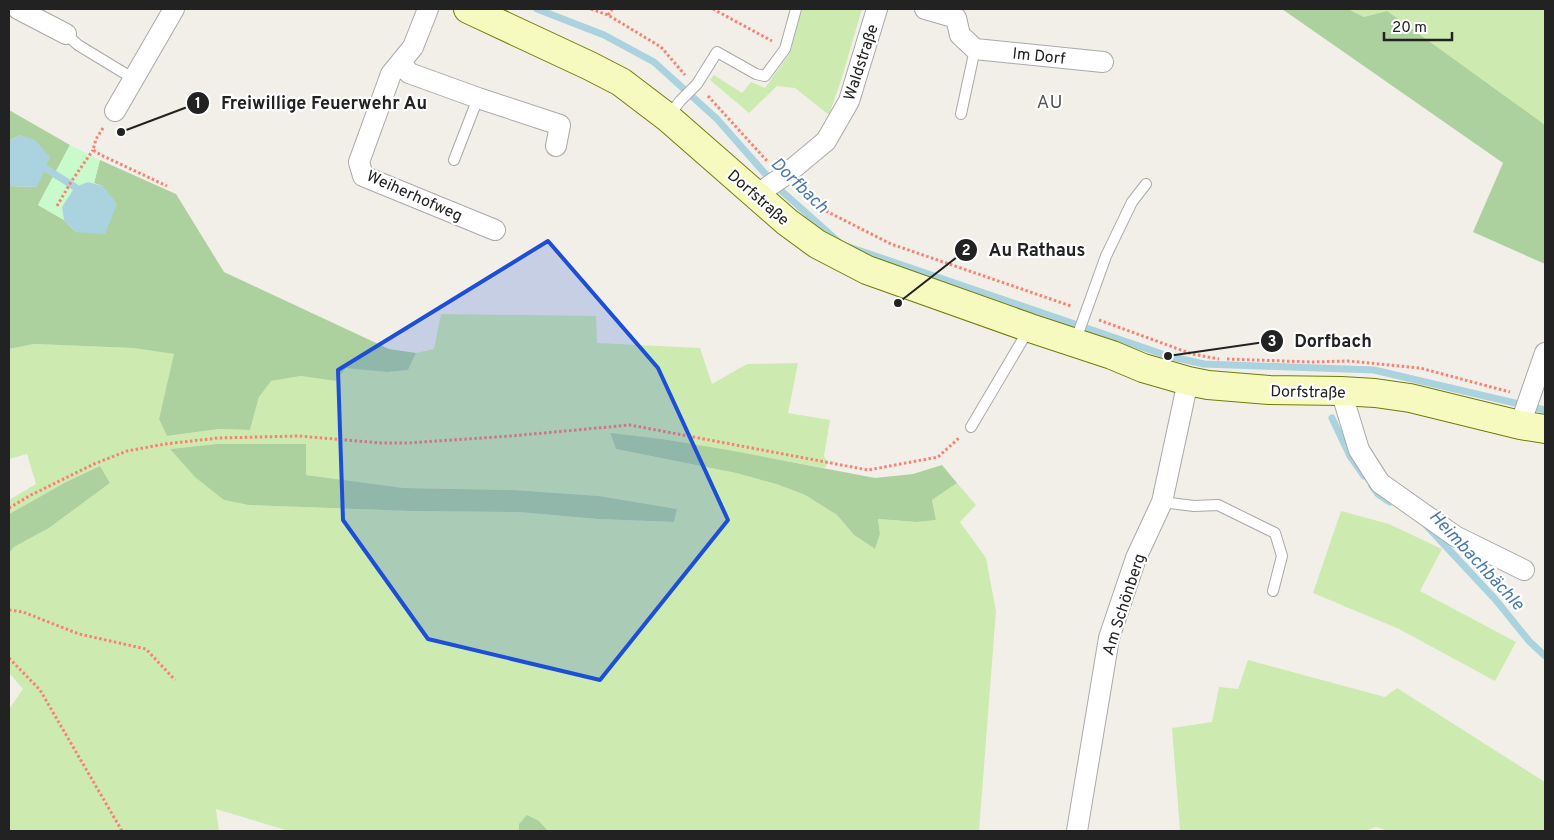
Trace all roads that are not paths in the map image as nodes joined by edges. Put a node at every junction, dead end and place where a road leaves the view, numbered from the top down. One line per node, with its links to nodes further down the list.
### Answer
1 (18, 9): 9 (street)
2 (174, 9): 13 (street)
3 (428, 9): 11 (street, Weiherhofweg)
4 (796, 9): 15 (lane)
5 (877, 9): 21 (street, Waldstraße)
6 (925, 9): 8 (street)
7 (485, 12): 15 (main road, Dorfstraße)
8 (959, 13): 10 (street)
9 (66, 34): 13 (lane)
10 (974, 49): 12 (street, Im Dorf); 17 (lane)
11 (401, 62): 14 (street); 22 (street, Weiherhofweg)
12 (1103, 62)
13 (134, 79): 16 (street)
14 (478, 98): 18 (street); 19 (lane)
15 (674, 109): 21 (main road, Dorfstraße)
16 (115, 111)
17 (961, 114)
18 (556, 146)
19 (454, 160)
20 (1146, 184): 24 (lane)
21 (760, 192): 23 (main road, Dorfstraße)
22 (495, 230)
23 (1030, 328): 24 (main road, Dorfstraße); 29 (lane)
24 (1077, 338): 26 (main road, Dorfstraße)
25 (1545, 353): 28 (street)
26 (1188, 381): 27 (main road, Dorfstraße); 30 (street, Am Schönberg)
27 (1341, 390): 28 (main road, Dorfstraße); 31 (street)
28 (1530, 416)
29 (971, 427)
30 (1162, 502): 32 (lane); 33 (street, Am Schönberg)
31 (1524, 570)
32 (1273, 591)
33 (1077, 831)

